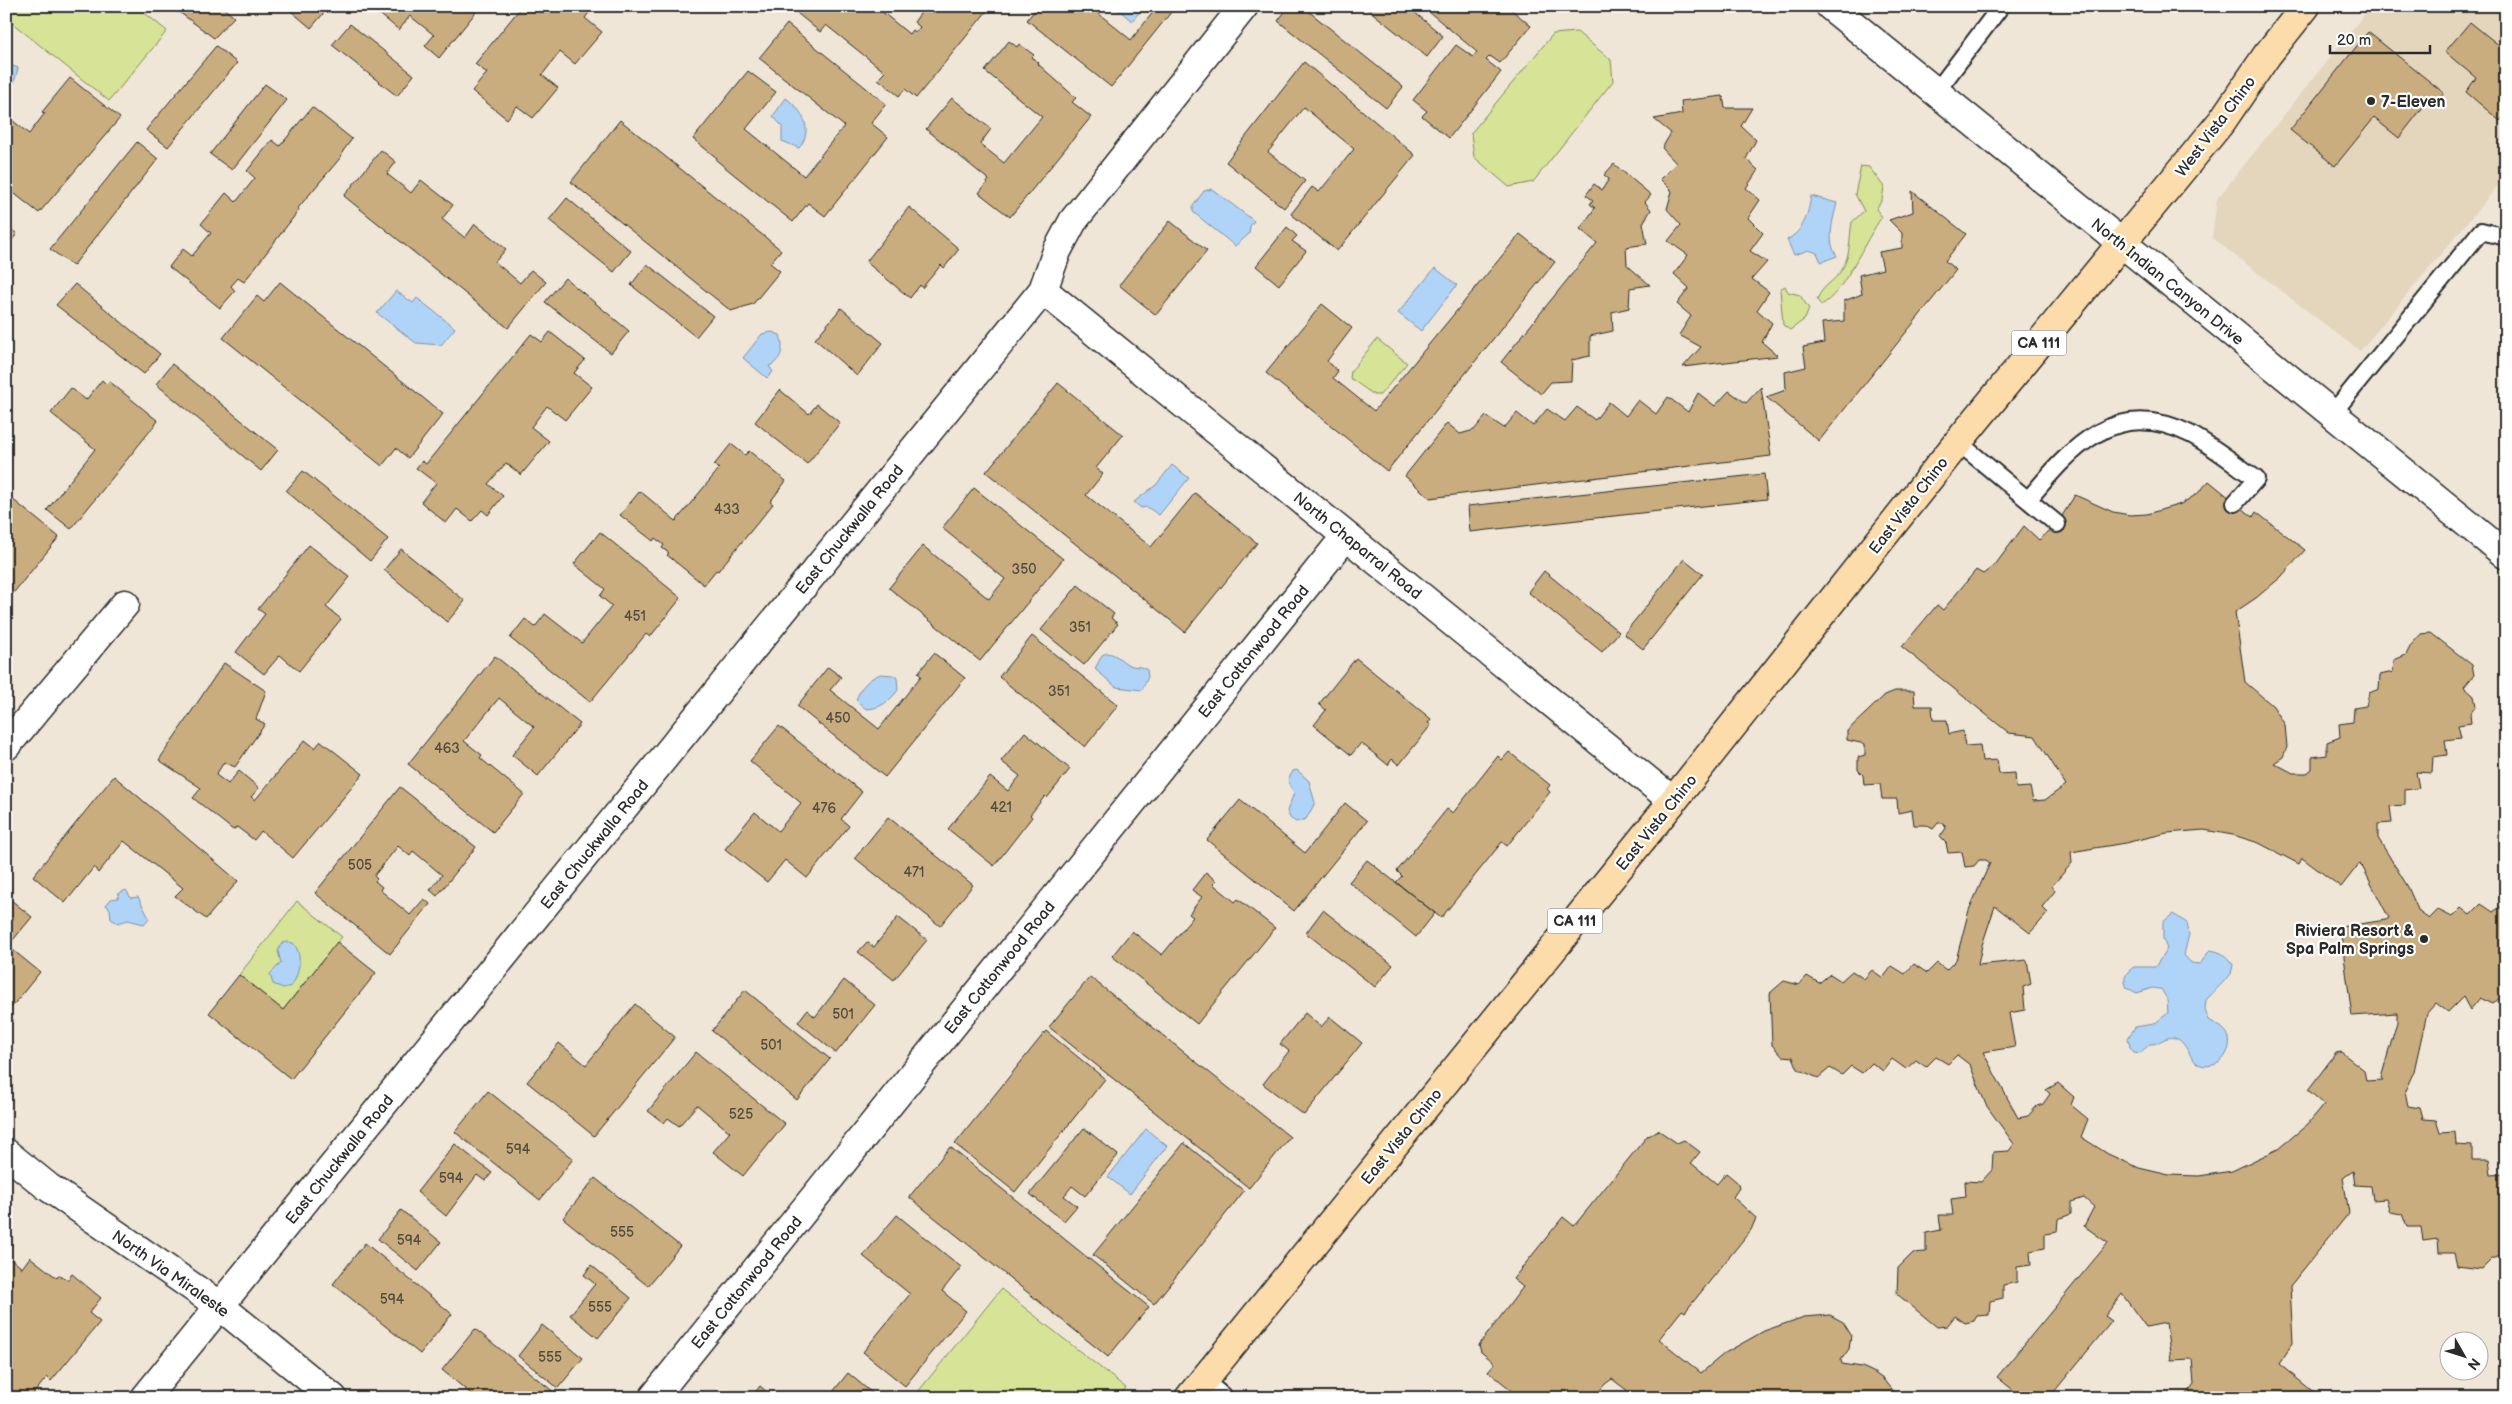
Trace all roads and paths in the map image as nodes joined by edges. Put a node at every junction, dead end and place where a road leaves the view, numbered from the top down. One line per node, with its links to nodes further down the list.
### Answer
1 (1244, 6): 8 (street, East Chuckwalla Road)
2 (1830, 6): 5 (street, North Indian Canyon Drive)
3 (2001, 6): 5 (lane)
4 (2306, 6): 7 (main road, West Vista Chino / CA 111)
5 (1936, 92): 7 (street, North Indian Canyon Drive)
6 (2506, 237): 9 (lane)
7 (2121, 244): 9 (street, North Indian Canyon Drive); 10 (main road, East Vista Chino / CA 111)
8 (1043, 290): 14 (street, North Chaparral Road); 20 (street, East Chuckwalla Road)
9 (2332, 414): 15 (street, North Indian Canyon Drive)
10 (1958, 442): 11 (lane); 18 (main road, East Vista Chino / CA 111)
11 (2028, 500): 12 (lane); 13 (lane)
12 (2235, 503)
13 (2057, 524)
14 (1346, 536): 18 (street, North Chaparral Road); 24 (street, East Cottonwood Road)
15 (2506, 555)
16 (125, 604): 17 (street)
17 (6, 746)
18 (1673, 801): 21 (main road, East Vista Chino / CA 111)
19 (6, 1153): 20 (street, North Via Miraleste)
20 (220, 1306): 22 (street, East Chuckwalla Road); 23 (street, North Via Miraleste)
21 (1196, 1389): 25 (lane)
22 (145, 1398)
23 (332, 1398)
24 (653, 1398)
25 (1225, 1398)

